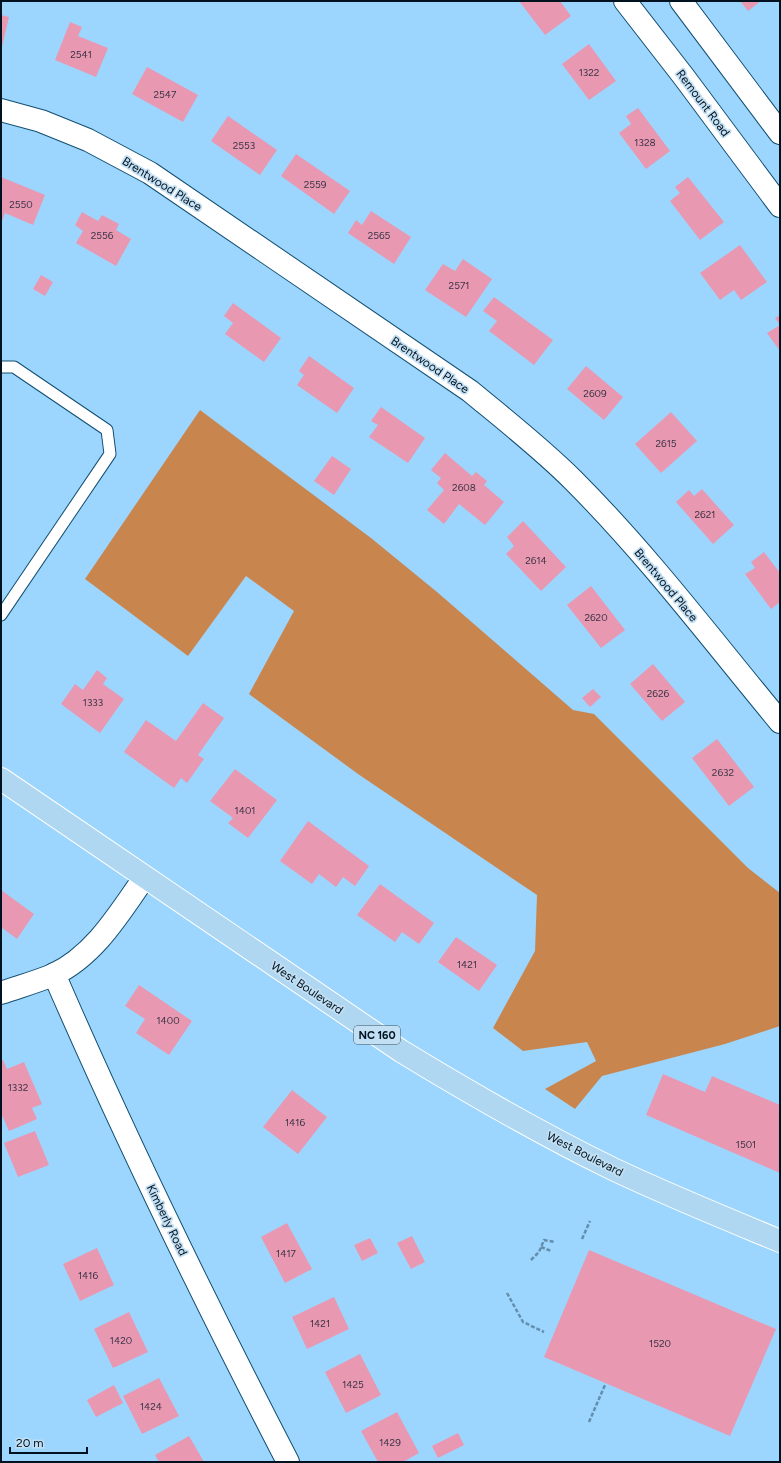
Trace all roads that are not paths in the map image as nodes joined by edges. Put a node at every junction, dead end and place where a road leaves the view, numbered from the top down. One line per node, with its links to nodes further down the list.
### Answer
1 (624, 1): 5 (street, Remount Road)
2 (681, 1): 4 (street)
3 (1, 110): 8 (street, Brentwood Place)
4 (780, 133)
5 (780, 206)
6 (1, 367): 7 (lane)
7 (1, 616)
8 (780, 722)
9 (1, 779): 10 (main road, West Boulevard / NC 160)
10 (144, 878): 11 (street); 13 (main road, West Boulevard / NC 160)
11 (54, 974): 12 (street); 14 (street, Kimberly Road)
12 (1, 993)
13 (780, 1241)
14 (288, 1462)

